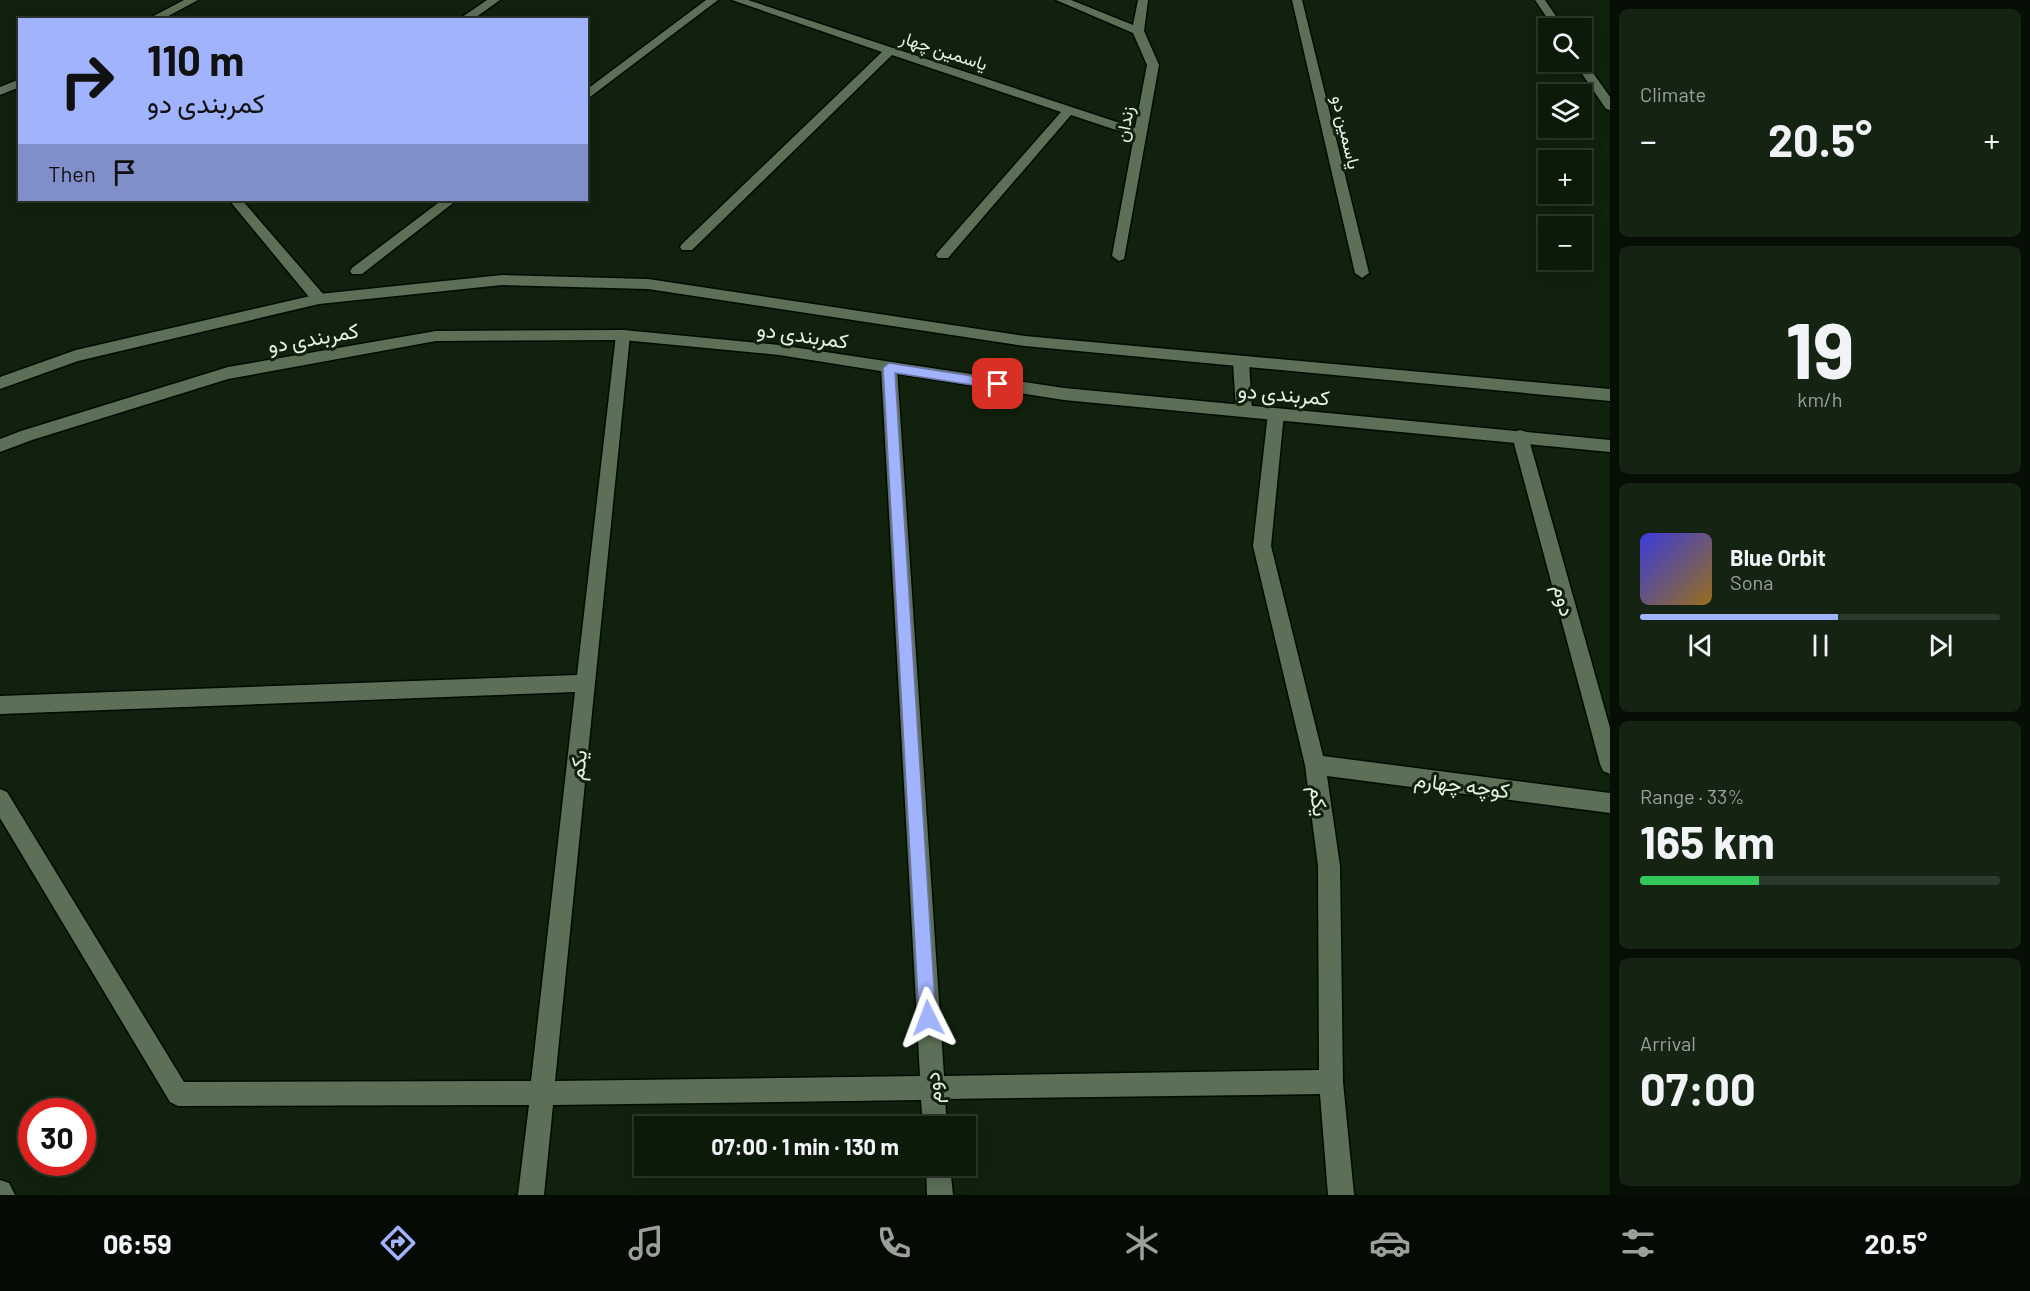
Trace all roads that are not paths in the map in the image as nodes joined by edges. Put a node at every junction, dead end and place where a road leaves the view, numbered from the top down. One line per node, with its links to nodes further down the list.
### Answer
1 (193, 0): 9 (street)
2 (495, 0): 10 (street)
3 (713, 0): 17 (street)
4 (737, 0): 13 (street, یاسمین چهار)
5 (1061, 0): 12 (street)
6 (1143, 0): 12 (street)
7 (1297, 0): 27 (street, یاسمین دو)
8 (1540, 0): 11 (street)
9 (155, 18)
10 (466, 18)
11 (1552, 18)
12 (1138, 31): 20 (street, زندان)
13 (890, 51): 19 (street, یاسمین چهار); 23 (street)
14 (1587, 72): 18 (street)
15 (18, 83): 16 (street)
16 (2, 87)
17 (588, 94)
18 (1610, 106)
19 (1069, 110): 20 (street, یاسمین چهار); 24 (street)
20 (1140, 134): 25 (street, زندان)
21 (236, 201): 28 (street)
22 (449, 201): 26 (street)
23 (687, 247)
24 (943, 255)
25 (1119, 256)
26 (357, 271)
27 (1362, 273)
28 (319, 299): 30 (street, کمربندی دو); 32 (street, کمربندی دو)
29 (623, 335): 31 (street, کمربندی دو); 37 (street, کمربندی دو); 39 (street, یکم)
30 (1241, 362): 33 (street, کمربندی دو); 34 (street)
31 (889, 368): 34 (street, کمربندی دو); 46 (street, دوم)
32 (0, 383)
33 (1610, 395)
34 (1244, 411): 35 (street, کمربندی دو)
35 (1276, 413): 36 (street, کمربندی دو); 42 (street, یکم)
36 (1520, 436): 38 (street, کمربندی دو); 41 (street, دوم)
37 (0, 446)
38 (1610, 446)
39 (586, 683): 40 (street); 47 (street, یکم)
40 (0, 705)
41 (1610, 764)
42 (1315, 765): 44 (street, کوچه چهارم); 45 (street, یکم)
43 (0, 800): 47 (street)
44 (1610, 803)
45 (1331, 1082): 46 (street); 52 (street, یکم)
46 (932, 1087): 47 (street); 48 (street, دوم)
47 (542, 1093): 50 (street, یکم)
48 (934, 1116)
49 (939, 1176): 51 (street)
50 (531, 1195)
51 (940, 1195)
52 (1341, 1195)

